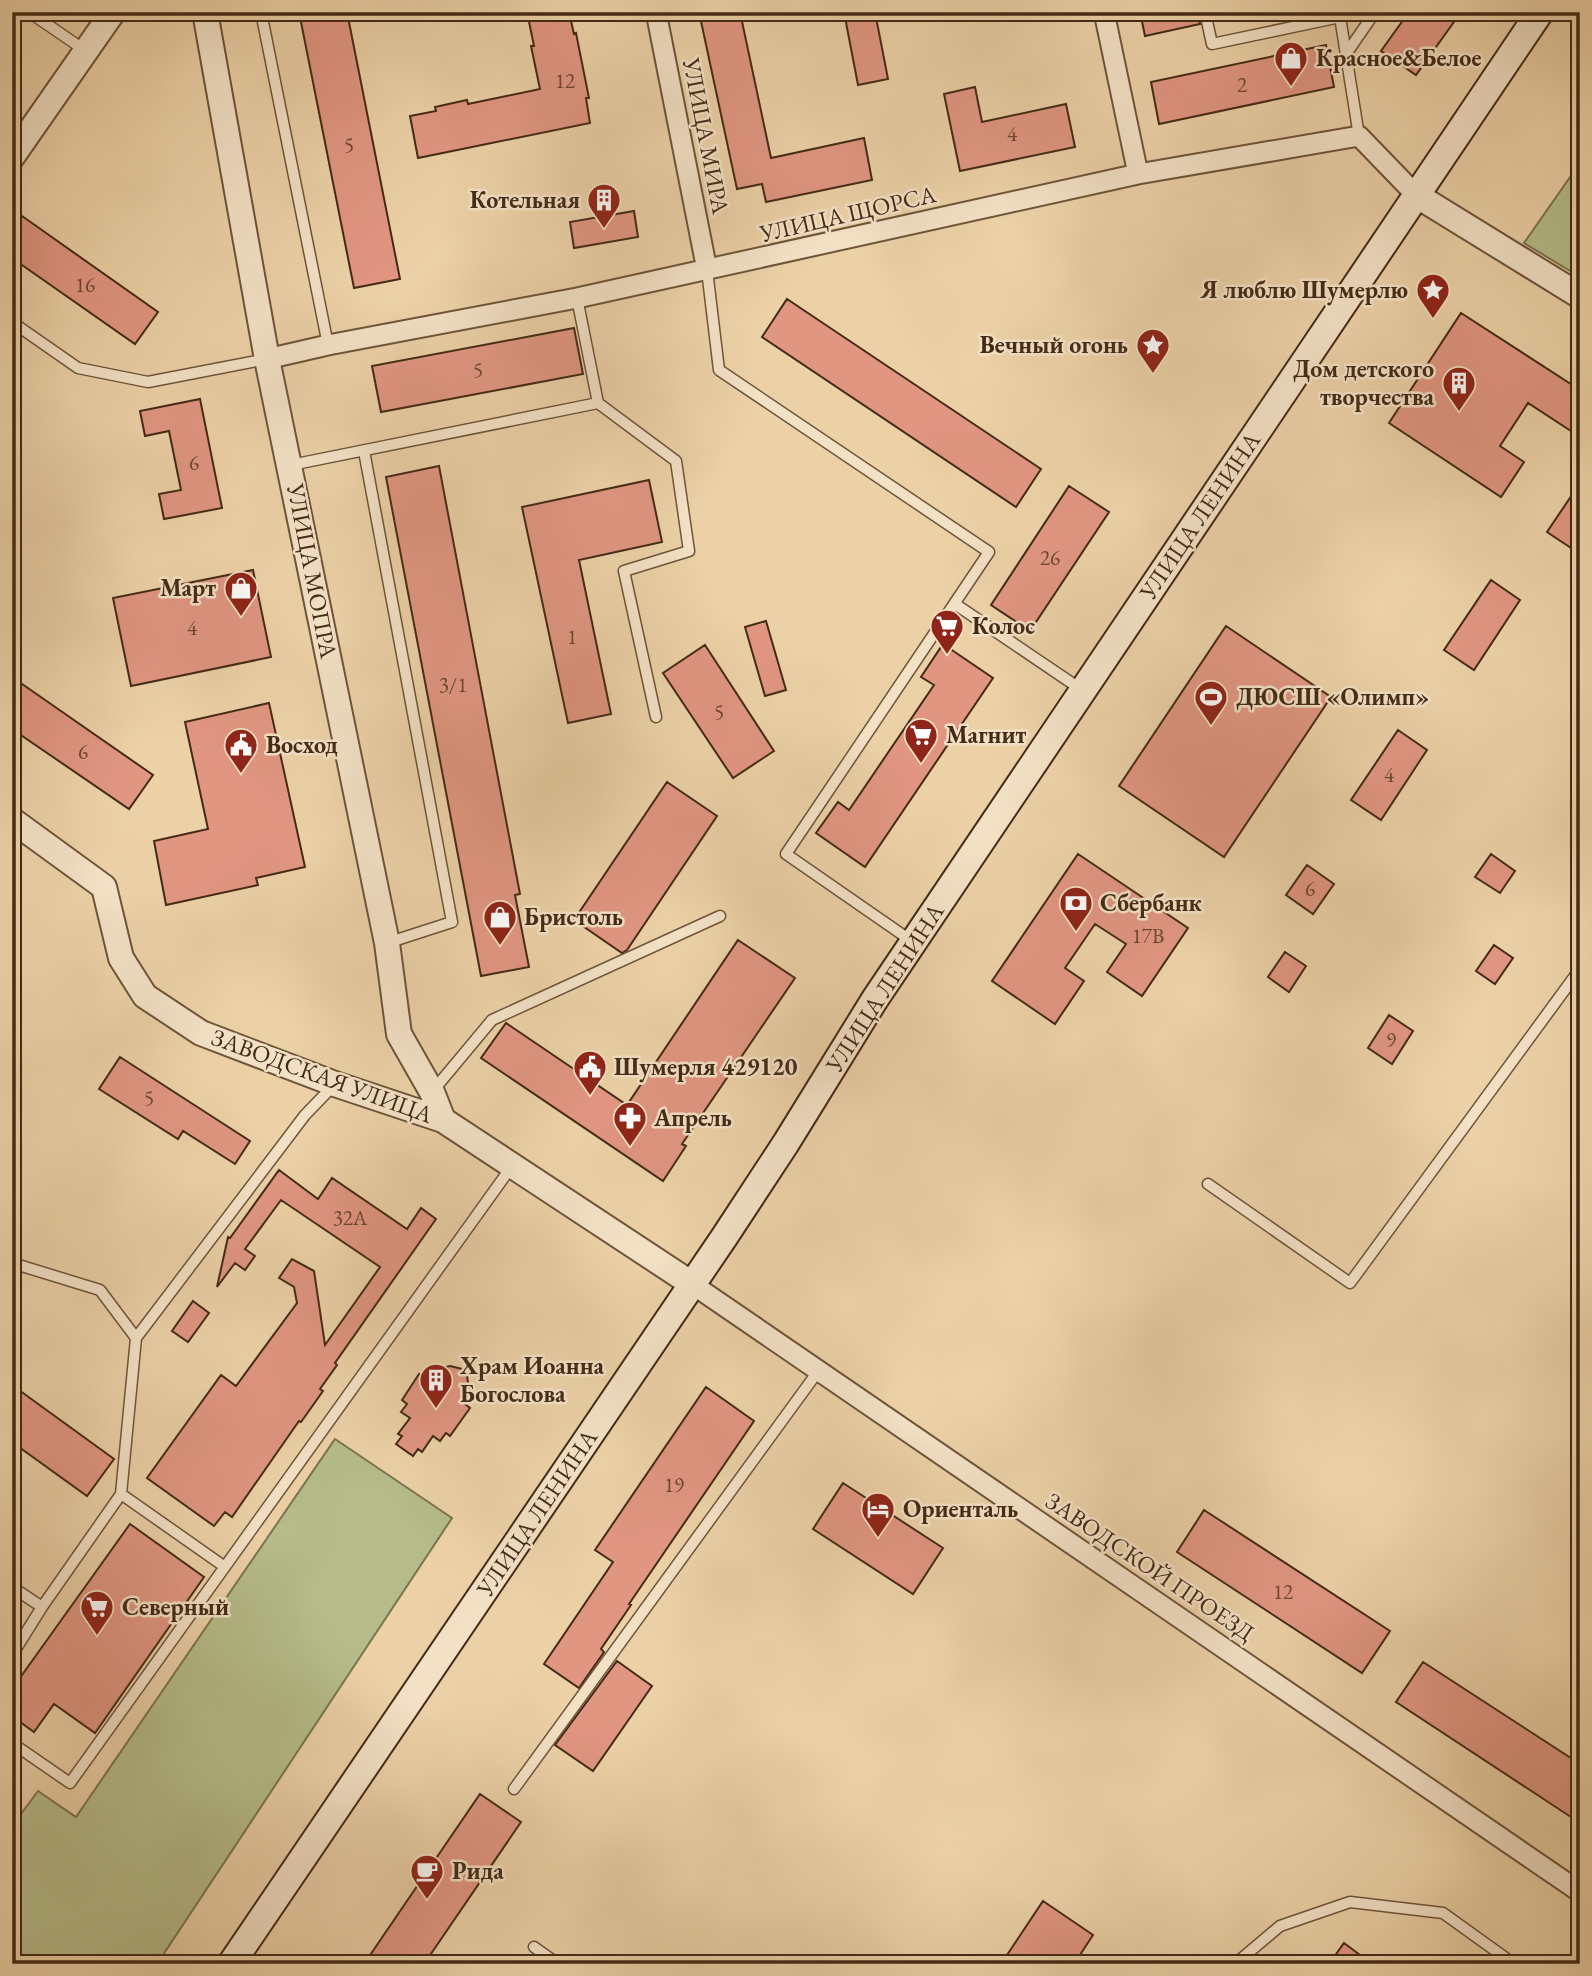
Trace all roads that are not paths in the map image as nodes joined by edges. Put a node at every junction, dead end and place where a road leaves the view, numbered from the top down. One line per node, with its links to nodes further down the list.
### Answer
1 (29, 12): 10 (lane)
2 (113, 12): 10 (street)
3 (205, 12): 21 (street, УЛИЦА МОПРА)
4 (261, 12): 20 (lane)
5 (656, 12): 16 (street, УЛИЦА МИРА)
6 (1104, 12): 14 (street)
7 (1205, 12): 11 (lane)
8 (1375, 12): 11 (lane)
9 (1539, 12): 15 (main road, УЛИЦА ЛЕНИНА)
10 (86, 51): 13 (street)
11 (1346, 54): 12 (lane)
12 (1359, 136): 14 (street, УЛИЦА ЩОРСА); 15 (street)
13 (12, 157)
14 (1138, 174): 16 (street, УЛИЦА ЩОРСА)
15 (1416, 195): 17 (street); 26 (main road, УЛИЦА ЛЕНИНА)
16 (707, 270): 18 (street, УЛИЦА ЩОРСА); 25 (lane)
17 (1580, 296)
18 (578, 298): 20 (street, УЛИЦА ЩОРСА); 22 (lane)
19 (12, 323): 21 (lane)
20 (328, 345): 21 (street, УЛИЦА ЩОРСА)
21 (267, 359): 24 (street, УЛИЦА МОПРА)
22 (598, 403): 23 (lane); 27 (lane)
23 (364, 451): 24 (lane); 31 (lane)
24 (290, 465): 31 (street, УЛИЦА МОПРА)
25 (955, 604): 26 (lane); 30 (lane)
26 (1083, 690): 30 (main road, УЛИЦА ЛЕНИНА)
27 (656, 717)
28 (12, 820): 33 (street, ЗАВОДСКАЯ УЛИЦА)
29 (720, 916): 34 (lane)
30 (914, 942): 39 (main road, УЛИЦА ЛЕНИНА)
31 (387, 943): 34 (street, УЛИЦА МОПРА)
32 (1580, 969): 37 (lane)
33 (335, 1084): 35 (street, ЗАВОДСКАЯ УЛИЦА); 40 (lane)
34 (432, 1092): 35 (street, УЛИЦА МОПРА)
35 (443, 1120): 36 (street, ЗАВОДСКАЯ УЛИЦА)
36 (512, 1166): 39 (street, ЗАВОДСКАЯ УЛИЦА); 43 (lane)
37 (1208, 1184)
38 (12, 1263): 40 (lane)
39 (691, 1284): 41 (street, ЗАВОДСКОЙ ПРОЕЗД); 51 (main road, УЛИЦА ЛЕНИНА)
40 (136, 1338): 42 (lane)
41 (820, 1370): 48 (lane); 49 (street, ЗАВОДСКОЙ ПРОЕЗД)
42 (121, 1494): 43 (lane); 45 (lane)
43 (225, 1567): 47 (lane)
44 (12, 1587): 45 (lane)
45 (43, 1607): 46 (lane)
46 (12, 1655)
47 (12, 1743)
48 (513, 1789)
49 (1578, 1888)
50 (534, 1947): 52 (lane)
51 (231, 1964)
52 (558, 1964)
53 (1235, 1964): 54 (lane)
54 (1514, 1964)

